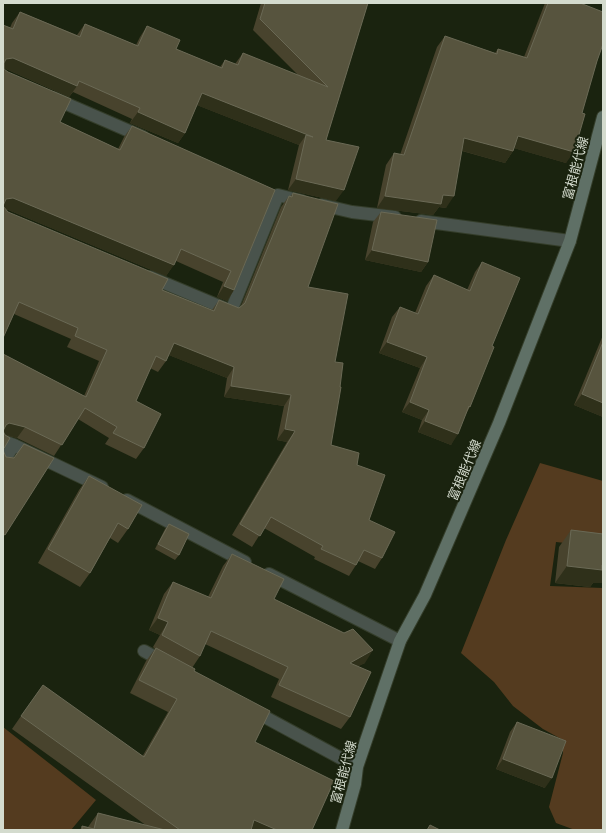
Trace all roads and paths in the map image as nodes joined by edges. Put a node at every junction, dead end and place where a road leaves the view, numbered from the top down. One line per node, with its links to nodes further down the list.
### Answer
1 (39, 92): 3 (street)
2 (603, 117): 6 (main road, 富根能代線)
3 (155, 142)
4 (264, 189): 5 (street)
5 (278, 195): 6 (street); 7 (street)
6 (570, 241): 10 (main road, 富根能代線)
7 (135, 271)
8 (9, 443): 9 (street); 10 (street)
9 (3, 462)
10 (400, 642): 14 (main road, 富根能代線)
11 (144, 651): 12 (street)
12 (172, 666)
13 (240, 703): 14 (street)
14 (357, 767): 15 (main road, 富根能代線)
15 (342, 830)

